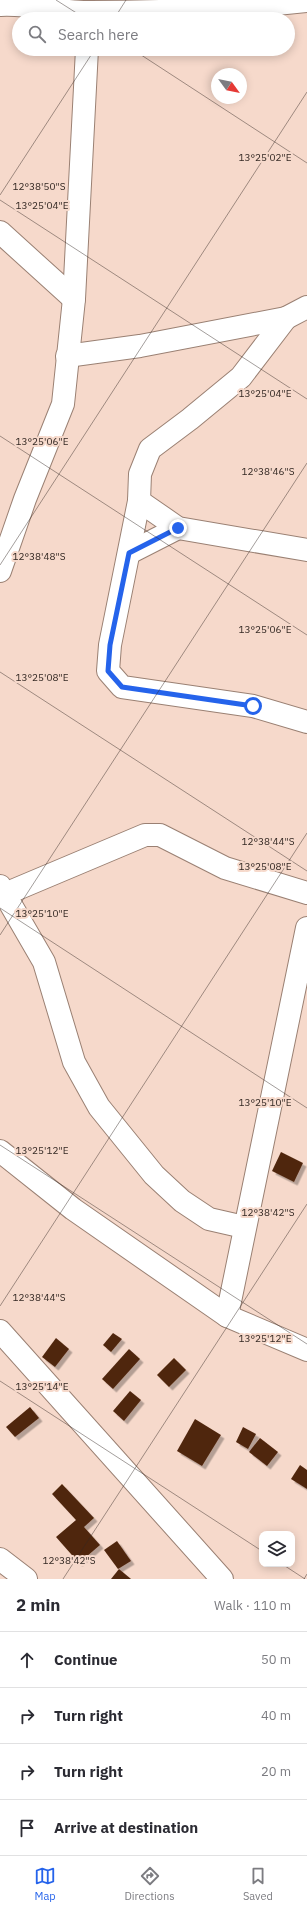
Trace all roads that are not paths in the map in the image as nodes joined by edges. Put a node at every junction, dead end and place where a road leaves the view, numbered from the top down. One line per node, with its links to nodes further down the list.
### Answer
1 (307, 1): 3 (street)
2 (11, 3): 4 (street)
3 (236, 4): 5 (street)
4 (65, 12)
5 (138, 12)
6 (87, 56): 8 (street)
7 (0, 232): 8 (street)
8 (74, 299): 11 (street)
9 (307, 307): 10 (street)
10 (286, 318): 11 (street); 12 (street)
11 (67, 356): 16 (street)
12 (139, 501): 13 (street); 15 (street)
13 (178, 528): 14 (street); 15 (street)
14 (307, 550)
15 (129, 553): 17 (street)
16 (0, 571)
17 (307, 722)
18 (2, 890): 19 (street); 22 (street)
19 (307, 893)
20 (307, 928): 22 (street)
21 (0, 1151): 23 (street)
22 (244, 1227): 23 (street)
23 (227, 1316): 25 (street)
24 (0, 1331): 28 (street)
25 (307, 1350)
26 (0, 1559): 27 (street)
27 (26, 1579)
28 (222, 1579)

